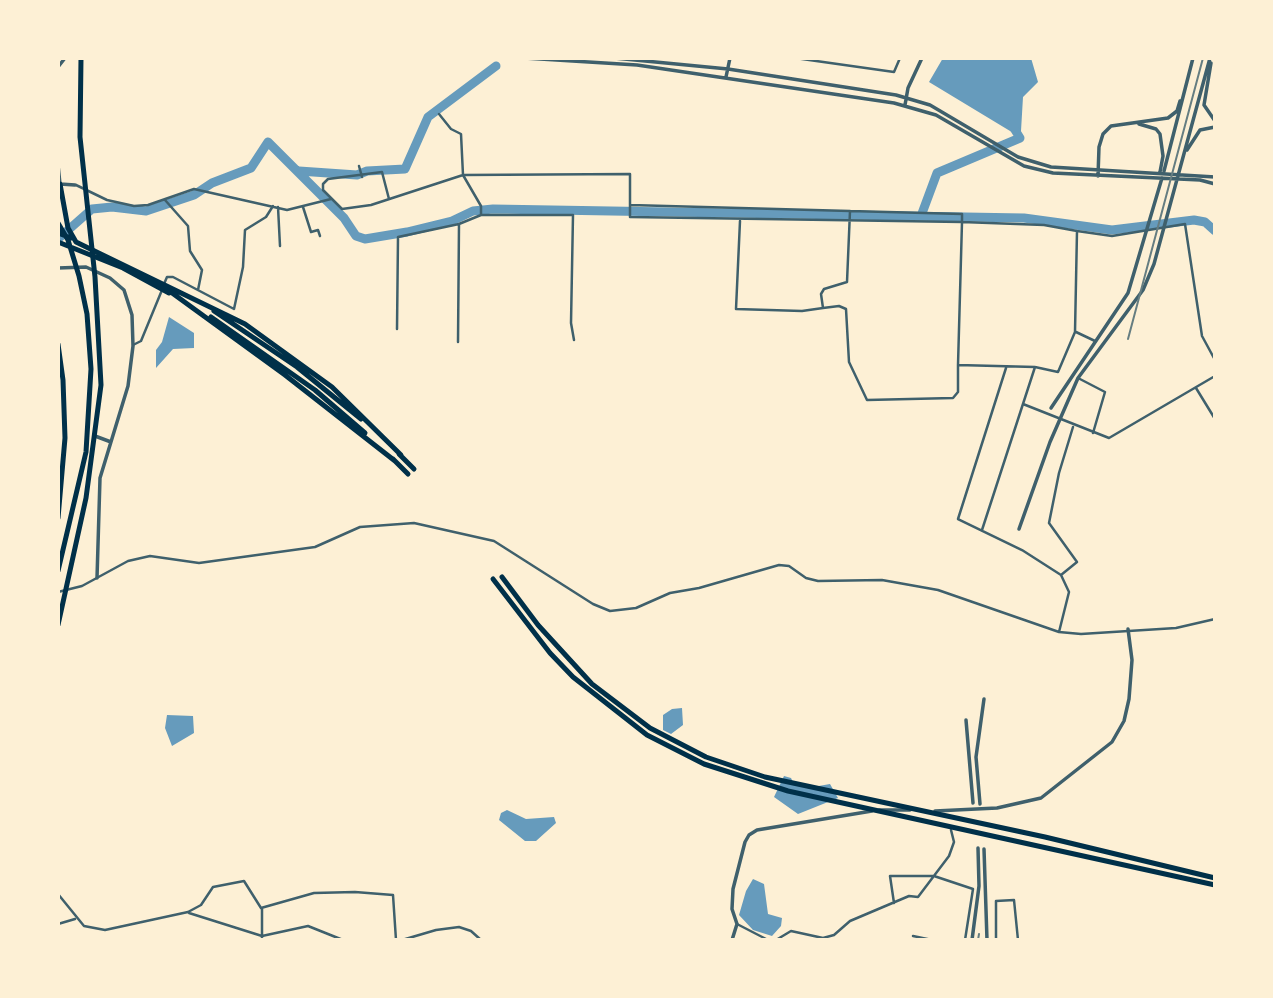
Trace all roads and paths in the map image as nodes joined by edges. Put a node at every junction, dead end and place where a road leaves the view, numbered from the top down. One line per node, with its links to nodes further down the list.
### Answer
1 (65, 58): 13 (street)
2 (81, 58): 78 (highway)
3 (524, 58): 15 (street)
4 (614, 58): 14 (street)
5 (730, 58): 14 (street)
6 (794, 58): 12 (street)
7 (838, 58): 12 (street)
8 (900, 58): 12 (street)
9 (922, 58): 17 (street)
10 (1194, 58): 16 (street)
11 (1211, 58): 20 (street); 23 (street)
12 (837, 64)
13 (58, 67)
14 (728, 69): 15 (street); 17 (street)
15 (726, 77): 18 (street)
16 (1187, 83): 21 (street); 46 (street)
17 (906, 98): 18 (street); 26 (street)
18 (905, 105): 29 (street)
19 (439, 114): 28 (street)
20 (1215, 121)
21 (1136, 123): 26 (street); 46 (street)
22 (1215, 127): 23 (street)
23 (1183, 158): 71 (street)
24 (58, 165): 31 (street)
25 (359, 166): 27 (street)
26 (1098, 168): 29 (street); 30 (street)
27 (361, 174): 34 (street); 36 (street)
28 (463, 175): 34 (street); 40 (street); 42 (street)
29 (1098, 176): 32 (street)
30 (1215, 177)
31 (59, 184): 33 (street); 80 (highway); 81 (highway)
32 (1215, 184)
33 (75, 185): 35 (street)
34 (389, 199): 36 (street)
35 (166, 200): 37 (street); 57 (street)
36 (331, 200): 39 (street)
37 (273, 206): 38 (street); 57 (street)
38 (278, 207): 39 (street); 53 (street)
39 (303, 207): 51 (street)
40 (630, 207): 41 (street); 43 (street)
41 (850, 211): 44 (street); 45 (street)
42 (481, 214): 48 (street); 61 (street)
43 (740, 219): 45 (street); 58 (street)
44 (962, 221): 45 (street); 49 (street); 67 (street)
45 (849, 222): 58 (street)
46 (1151, 222): 62 (street)
47 (58, 223): 87 (highway)
48 (459, 224): 59 (street); 63 (street)
49 (1077, 230): 60 (street); 66 (street)
50 (58, 233): 80 (highway)
51 (320, 236)
52 (58, 242): 81 (highway)
53 (280, 246)
54 (58, 268): 65 (street)
55 (164, 284): 57 (street)
56 (162, 290): 65 (street)
57 (198, 290)
58 (823, 308): 67 (street)
59 (397, 329)
60 (1075, 332): 62 (street); 69 (street)
61 (574, 340)
62 (1095, 341): 74 (street)
63 (458, 342)
64 (58, 344): 84 (highway)
65 (133, 345): 79 (street)
66 (1215, 360)
67 (958, 365): 68 (street)
68 (1007, 366): 69 (street); 86 (street)
69 (1035, 367): 73 (street)
70 (1215, 376): 72 (street)
71 (1078, 378): 77 (street); 85 (street)
72 (1196, 388): 75 (street); 77 (street)
73 (1023, 404): 76 (street); 86 (street)
74 (1051, 408)
75 (1215, 419)
76 (1073, 425): 77 (street); 88 (street)
77 (1093, 433)
78 (96, 436): 79 (street); 94 (highway)
79 (111, 442): 90 (street)
80 (401, 455): 82 (highway)
81 (395, 461): 83 (highway)
82 (414, 469)
83 (408, 474)
84 (58, 518)
85 (1019, 529)
86 (982, 530): 88 (street)
87 (58, 571)
88 (1061, 575): 96 (street)
89 (502, 577): 99 (highway)
90 (97, 578): 92 (street); 96 (street)
91 (493, 579): 99 (highway)
92 (58, 592)
93 (1215, 619): 95 (street)
94 (58, 625)
95 (1128, 629): 96 (street); 114 (street)
96 (1059, 632)
97 (984, 699): 101 (street)
98 (966, 720): 100 (street)
99 (746, 775): 105 (highway); 105 (highway)
100 (973, 803)
101 (980, 804)
102 (951, 830): 106 (street)
103 (978, 848): 127 (street)
104 (984, 849): 128 (street)
105 (1181, 873): 107 (highway); 108 (highway)
106 (934, 876): 110 (street); 110 (street); 126 (street)
107 (1215, 877)
108 (1215, 885)
109 (58, 894): 113 (street)
110 (894, 903): 124 (street)
111 (261, 908): 112 (street); 117 (street); 119 (street)
112 (188, 912): 113 (street); 117 (street)
113 (75, 919): 115 (street)
114 (737, 923): 122 (street); 123 (street)
115 (58, 924)
116 (913, 936): 125 (street)
117 (262, 938): 118 (street)
118 (343, 940)
119 (396, 940)
120 (402, 940): 121 (street)
121 (481, 940)
122 (732, 940)
123 (768, 940)
124 (776, 940)
125 (932, 940)
126 (965, 940)
127 (972, 940)
128 (988, 940)
129 (996, 940): 130 (street)
130 (1017, 940)

